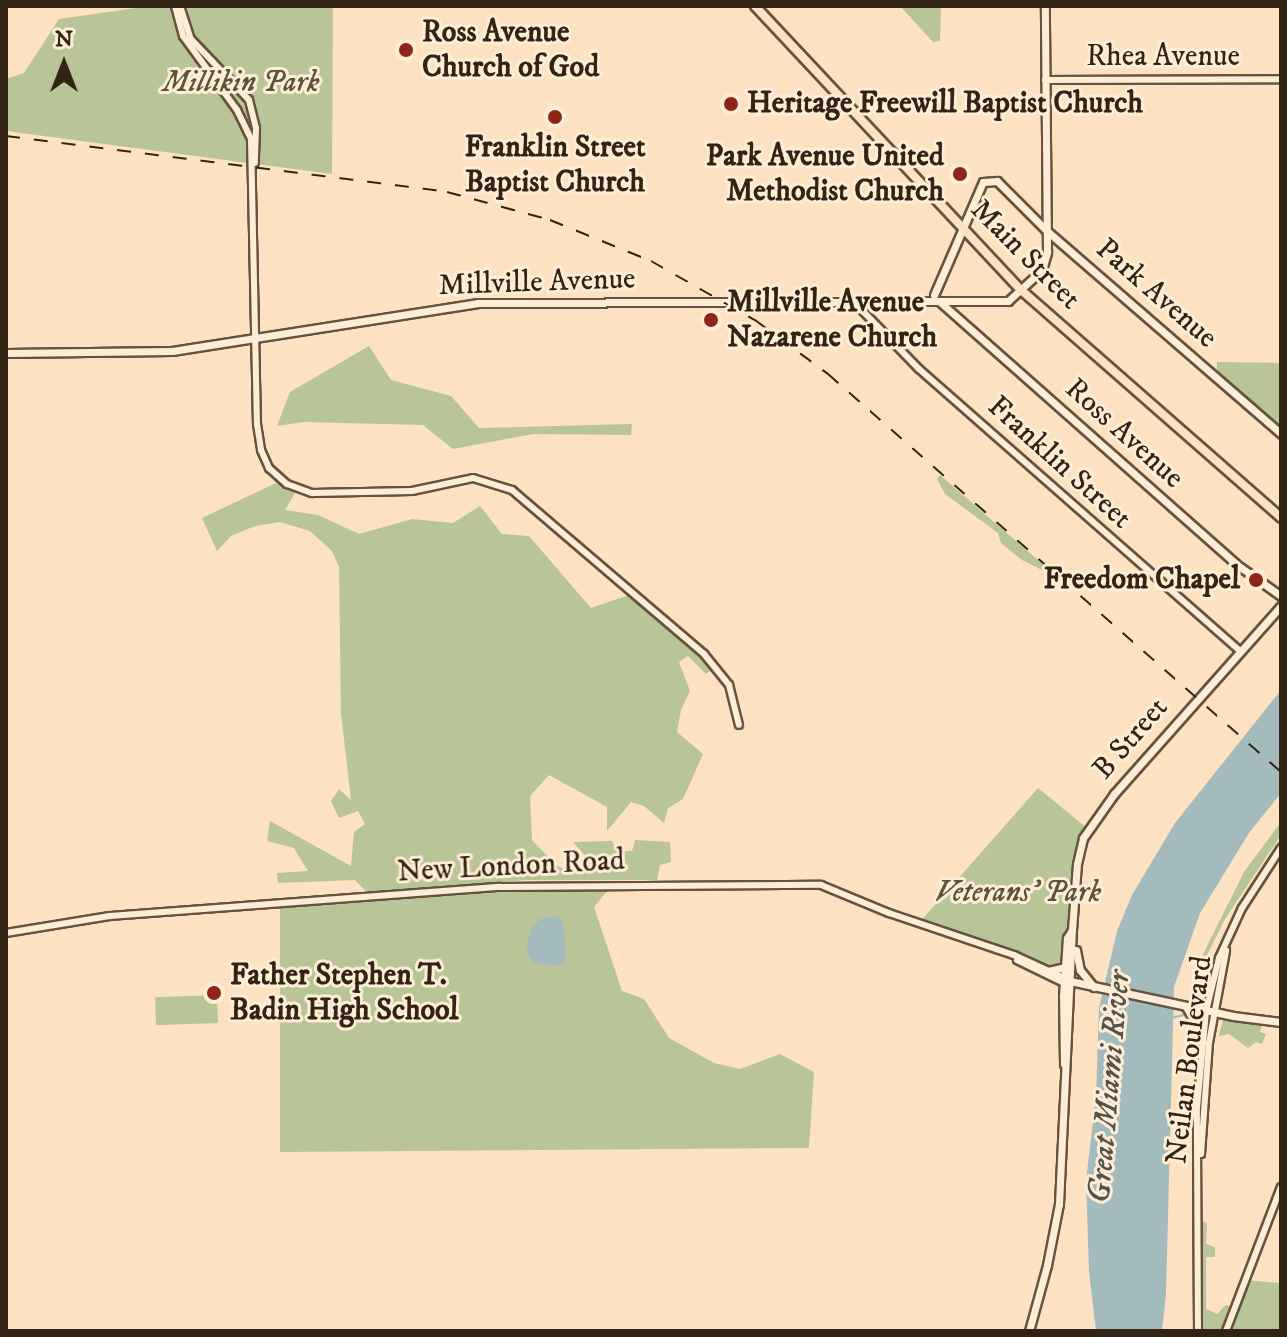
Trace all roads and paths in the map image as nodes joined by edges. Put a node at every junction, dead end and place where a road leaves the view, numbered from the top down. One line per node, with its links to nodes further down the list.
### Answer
1 (178, 6): 6 (street); 6 (street)
2 (755, 6): 7 (main road, Main Street)
3 (1045, 6): 5 (main road)
4 (1281, 79): 5 (street, Rhea Avenue)
5 (1045, 80): 8 (main road)
6 (253, 166): 13 (street)
7 (963, 229): 8 (main road, Park Avenue); 9 (main road, Main Street); 10 (main road)
8 (1047, 231): 9 (main road); 15 (main road, Park Avenue)
9 (1021, 290): 12 (main road, Millville Avenue); 16 (main road, Main Street)
10 (934, 295)
11 (854, 302): 12 (main road, Millville Avenue); 13 (main road, Millville Avenue); 20 (street, Franklin Street)
12 (940, 302): 17 (main road, Ross Avenue)
13 (256, 339): 14 (main road, Millville Avenue); 21 (street)
14 (6, 353)
15 (1281, 434)
16 (1281, 518)
17 (1267, 589): 18 (main road, Ross Avenue); 19 (main road)
18 (1281, 596)
19 (1280, 607): 20 (main road, B Street)
20 (1240, 651): 23 (main road, B Street)
21 (739, 725)
22 (1281, 848): 26 (street, Neilan Boulevard)
23 (1074, 911): 24 (main road, B Street); 30 (main road)
24 (1072, 930): 28 (main road, B Street); 31 (main road, B Street)
25 (6, 933): 27 (street, New London Road)
26 (1226, 943): 32 (street, Neilan Boulevard); 35 (street, Neilan Boulevard)
27 (1007, 954): 29 (street, New London Road); 31 (street, New London Road)
28 (1065, 967): 29 (main road); 31 (main road, B Street)
29 (1048, 971): 31 (street, New London Road)
30 (1083, 980): 31 (main road); 33 (main road); 34 (main road)
31 (1066, 981): 33 (main road); 38 (main road)
32 (1211, 986): 34 (street); 35 (street, Neilan Boulevard)
33 (1069, 1008): 38 (main road)
34 (1189, 1009): 35 (main road); 37 (street)
35 (1210, 1011): 36 (main road); 37 (street, Neilan Boulevard); 39 (street, Neilan Boulevard)
36 (1281, 1022)
37 (1202, 1040): 39 (street, Neilan Boulevard)
38 (1065, 1070): 41 (main road)
39 (1198, 1182): 42 (street, Neilan Boulevard)
40 (1281, 1187): 43 (street)
41 (1029, 1331)
42 (1198, 1331)
43 (1226, 1331)

